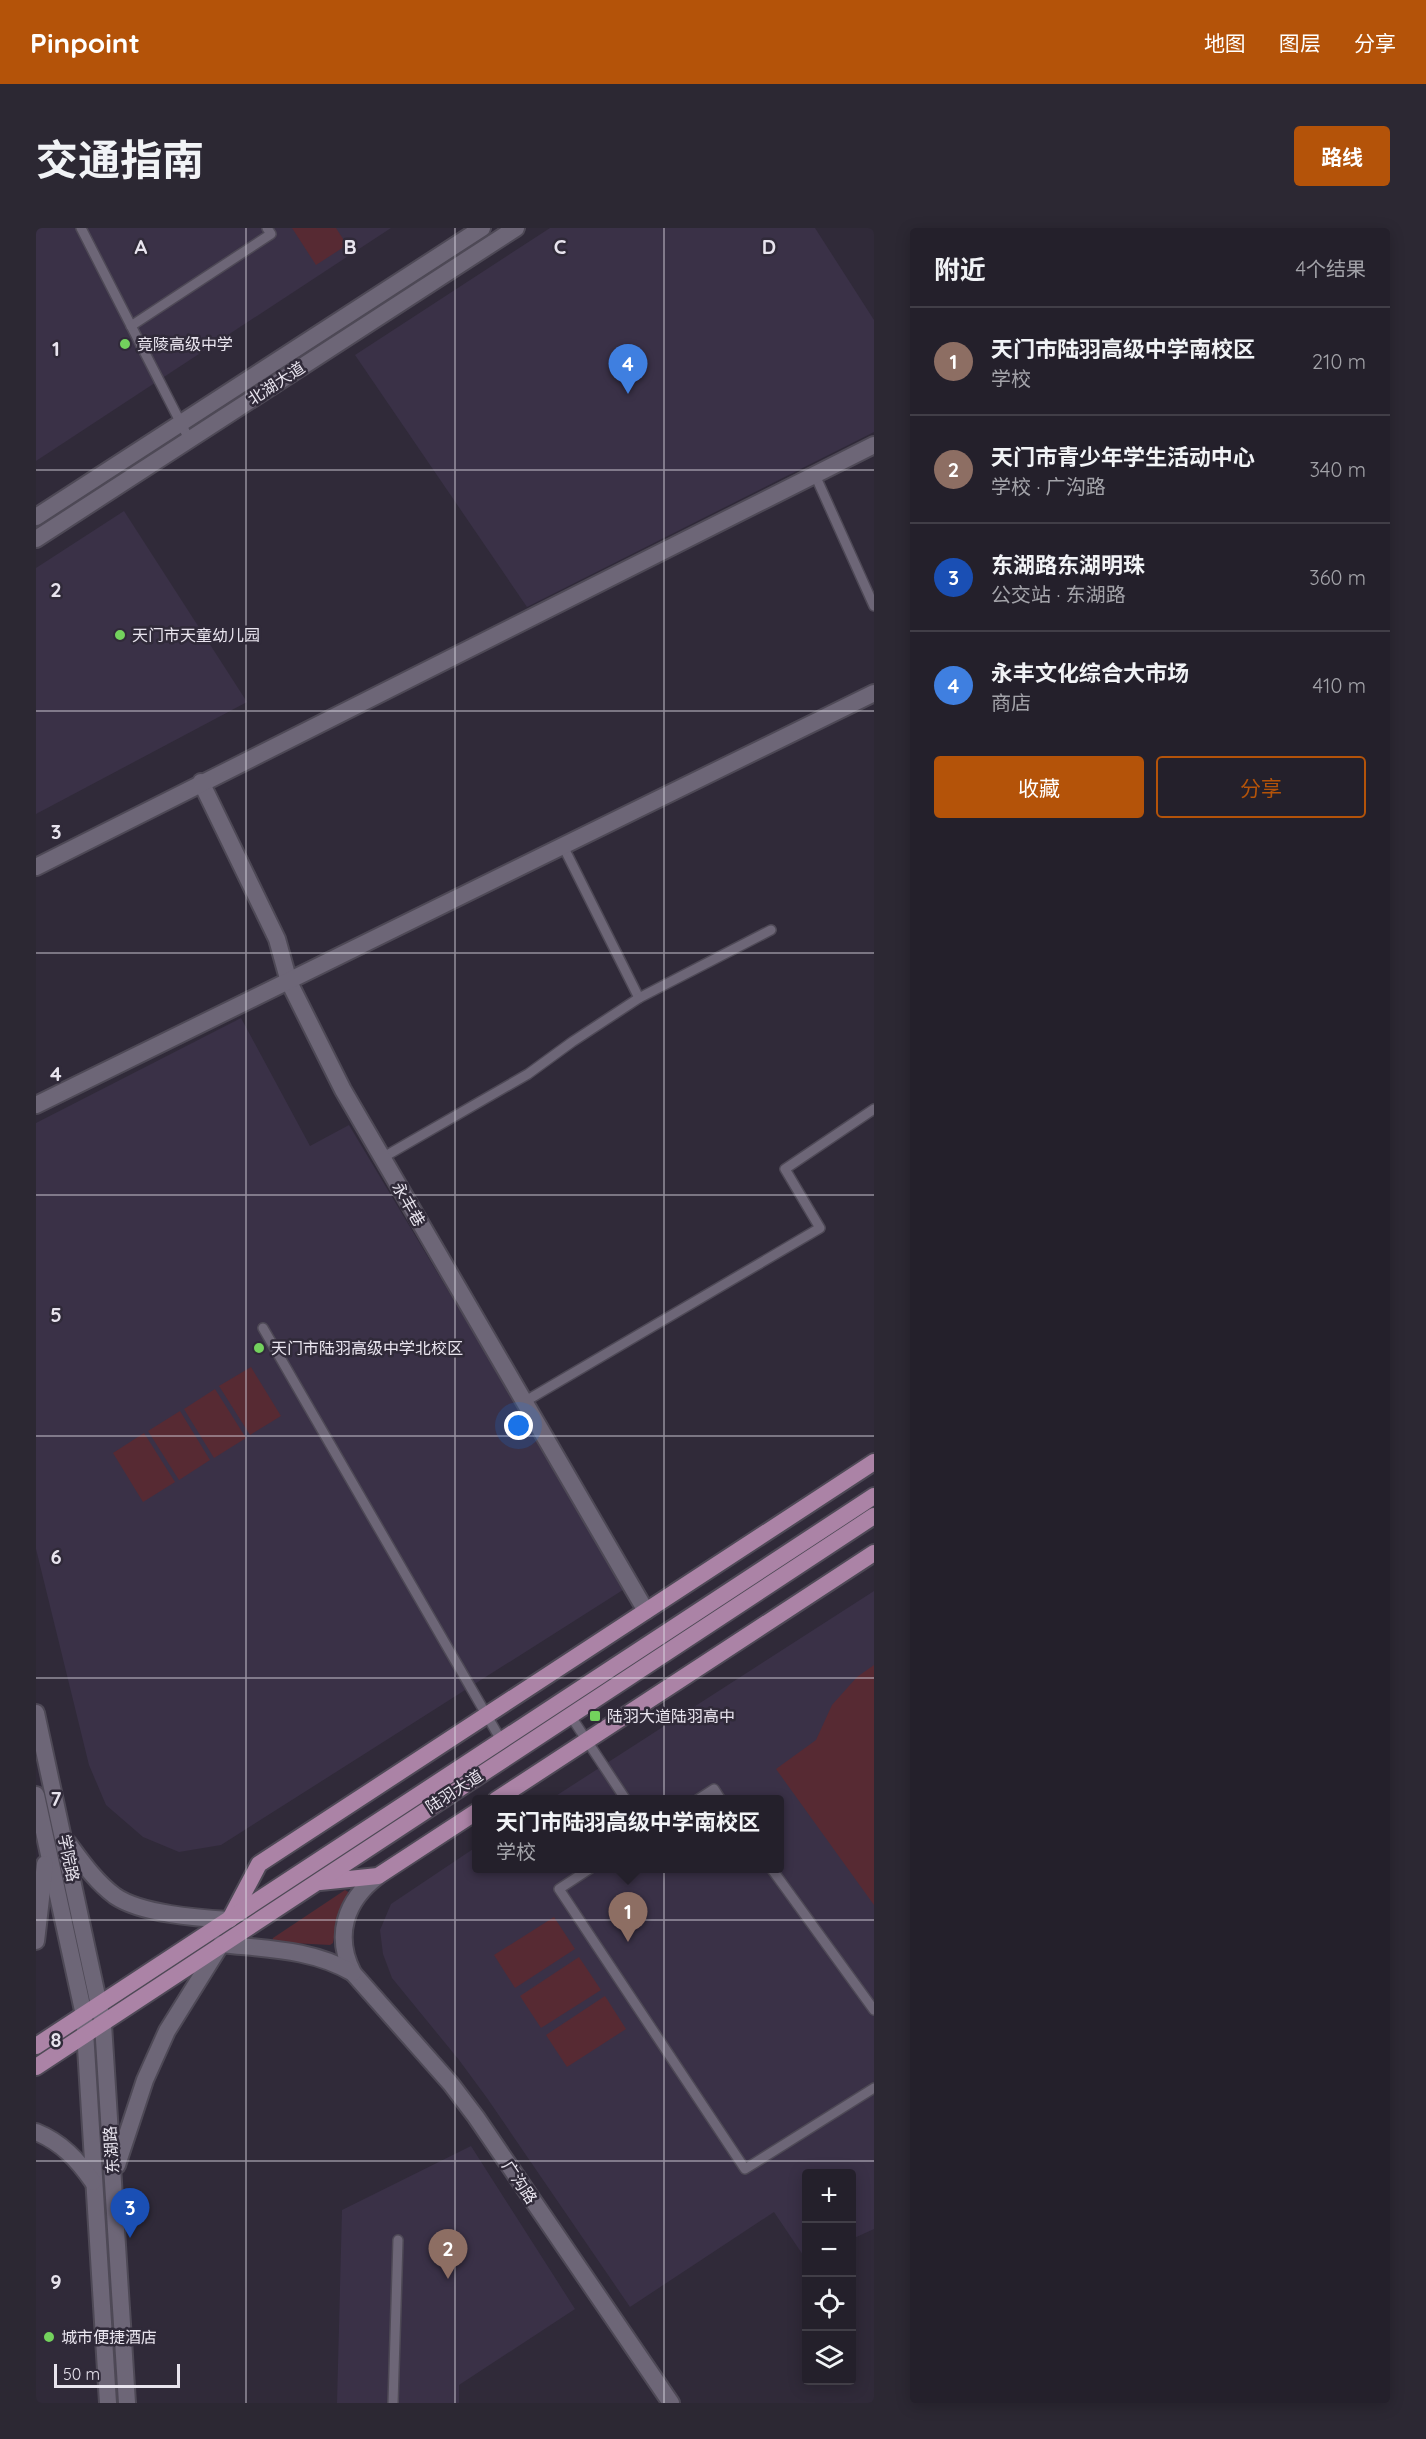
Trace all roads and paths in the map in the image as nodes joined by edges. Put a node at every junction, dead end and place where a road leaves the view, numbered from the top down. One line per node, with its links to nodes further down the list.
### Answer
1 (81, 228): 5 (lane)
2 (267, 228): 5 (lane)
3 (482, 228): 6 (street, 北湖大道)
4 (516, 228): 7 (street, 北湖大道)
5 (131, 326): 6 (lane)
6 (181, 423): 7 (lane); 10 (street, 北湖大道)
7 (189, 439): 11 (street, 北湖大道)
8 (874, 445): 9 (street)
9 (815, 475): 12 (lane); 14 (street)
10 (36, 517)
11 (36, 539)
12 (874, 606)
13 (874, 693): 15 (street)
14 (201, 782): 16 (street); 18 (street, 永丰巷)
15 (563, 846): 18 (street); 19 (lane)
16 (36, 867)
17 (771, 930): 19 (lane)
18 (289, 982): 20 (street); 22 (street, 永丰巷)
19 (639, 998): 22 (lane)
20 (36, 1105)
21 (874, 1109): 24 (lane)
22 (382, 1158): 24 (street, 永丰巷)
23 (264, 1328): 31 (lane)
24 (524, 1402): 29 (street, 永丰巷)
25 (874, 1461): 29 (main road)
26 (874, 1496): 33 (main road, 陆羽大道)
27 (874, 1516): 32 (main road, 陆羽大道)
28 (874, 1553): 34 (main road)
29 (646, 1611): 31 (main road)
30 (36, 1713): 41 (street, 学院路)
31 (486, 1715): 33 (lane); 47 (main road)
32 (570, 1715): 34 (lane); 46 (main road, 陆羽大道)
33 (501, 1740): 47 (main road, 陆羽大道)
34 (587, 1740): 36 (main road); 37 (lane)
35 (36, 1795): 42 (street, 学院路)
36 (504, 1795)
37 (623, 1795)
38 (705, 1795): 39 (lane)
39 (718, 1795)
40 (472, 1815): 45 (main road)
41 (64, 1839): 47 (street); 51 (street, 学院路)
42 (46, 1842): 48 (street); 53 (street, 学院路)
43 (585, 1873): 58 (lane)
44 (774, 1873): 52 (lane)
45 (378, 1876): 46 (main road); 50 (street)
46 (316, 1882): 49 (main road, 陆羽大道)
47 (229, 1920): 51 (main road, 陆羽大道)
48 (36, 1941)
49 (221, 1944): 50 (street); 54 (main road, 陆羽大道); 60 (street)
50 (353, 1973): 66 (street, 广沟路)
51 (101, 2004): 53 (main road, 陆羽大道); 54 (street, 东湖路)
52 (874, 2010)
53 (84, 2015): 55 (street, 学院路); 56 (main road, 陆羽大道)
54 (103, 2024): 55 (main road, 陆羽大道); 60 (street, 东湖路)
55 (86, 2036): 57 (main road, 陆羽大道); 61 (street, 东湖路)
56 (36, 2046)
57 (36, 2067)
58 (874, 2088)
59 (36, 2132): 61 (street)
60 (113, 2178): 64 (street, 东湖路)
61 (94, 2183): 63 (street, 东湖路)
62 (398, 2240): 65 (lane)
63 (108, 2403)
64 (127, 2403)
65 (393, 2403)
66 (670, 2403)

